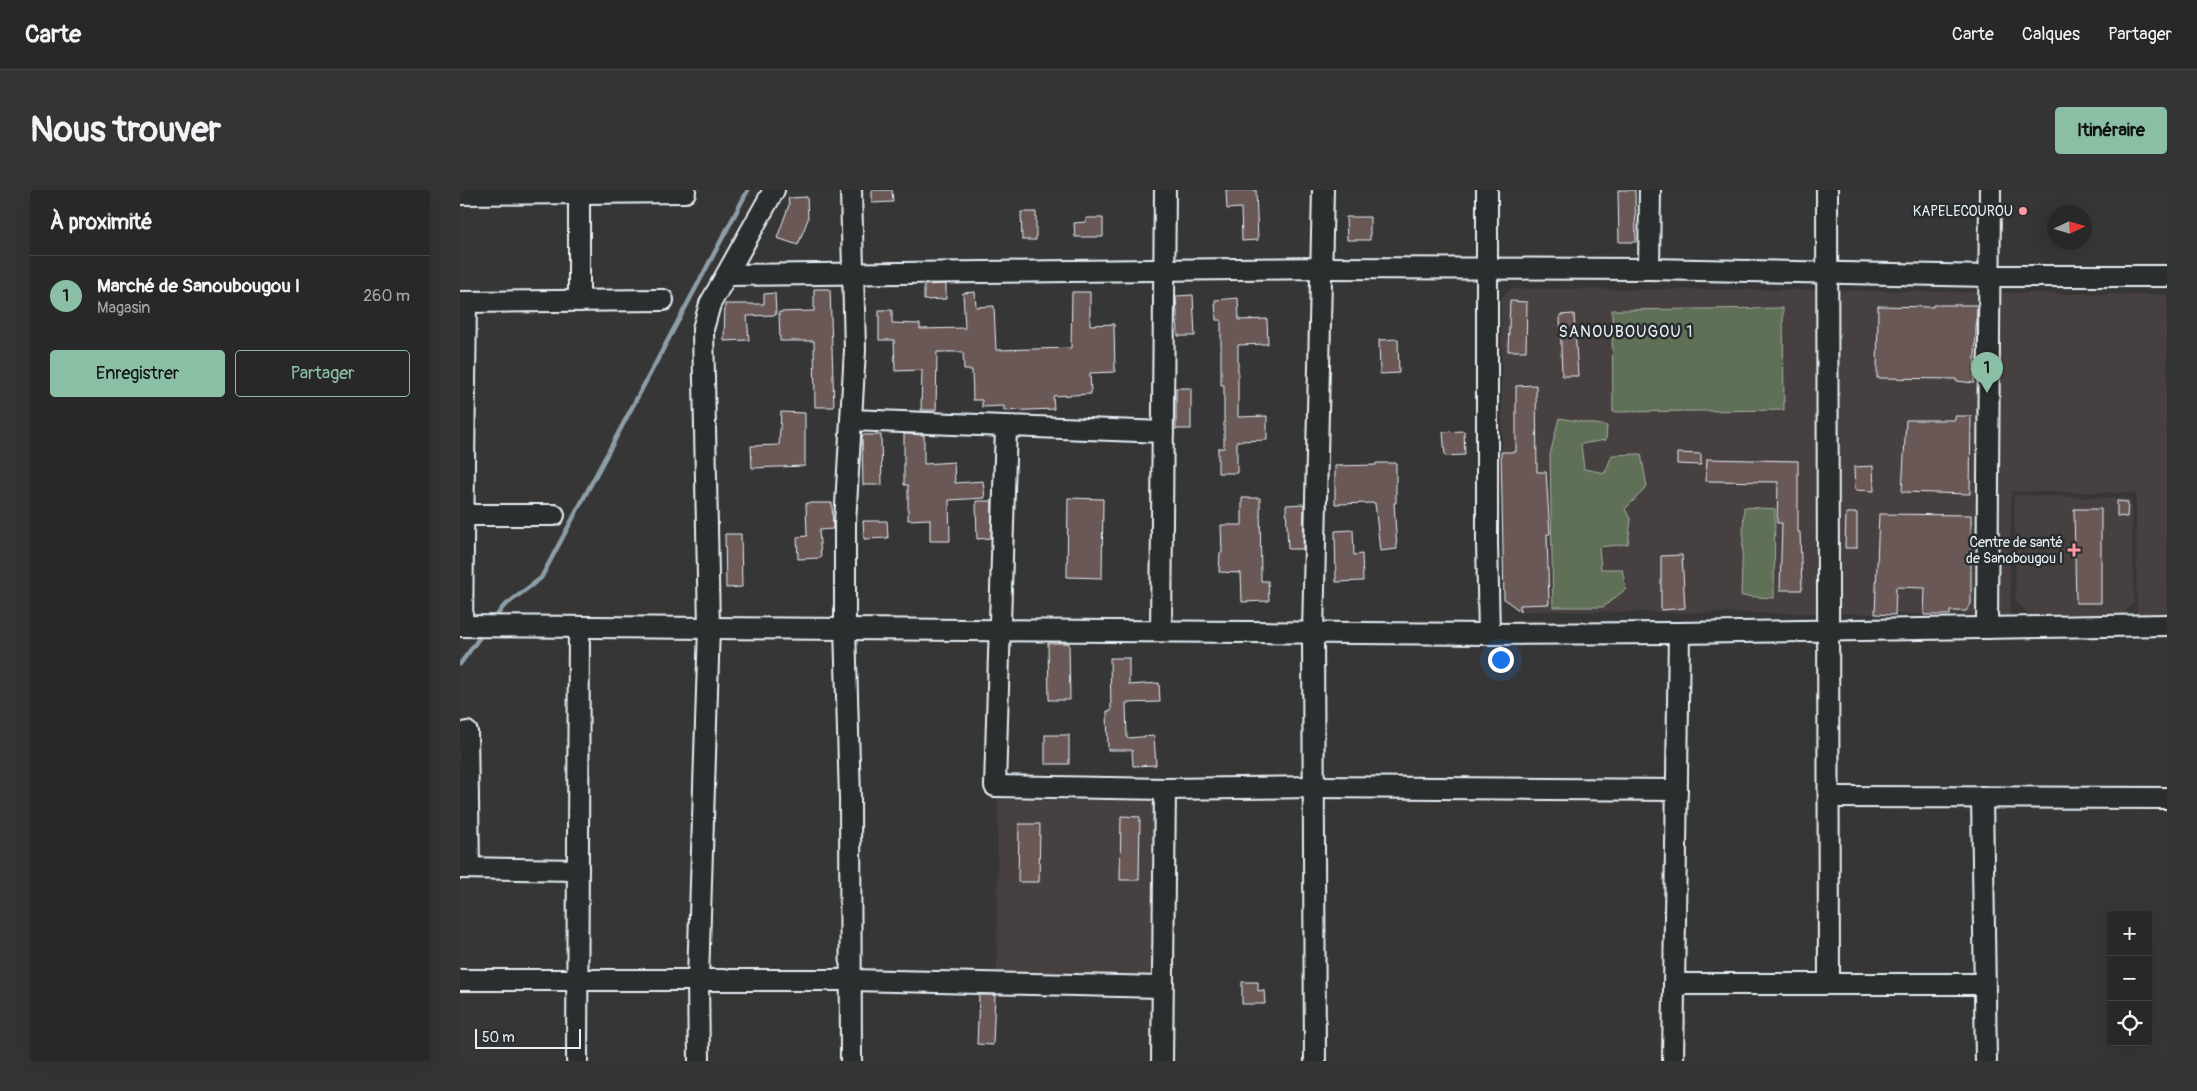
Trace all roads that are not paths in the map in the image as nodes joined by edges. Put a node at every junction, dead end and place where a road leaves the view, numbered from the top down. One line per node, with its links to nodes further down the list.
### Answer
1 (685, 190): 10 (street)
2 (774, 190): 18 (street)
3 (851, 190): 17 (street)
4 (1165, 190): 14 (street)
5 (1322, 190): 12 (street)
6 (1487, 190): 15 (street)
7 (1650, 190): 13 (street)
8 (1827, 190): 16 (street)
9 (1990, 190): 19 (street)
10 (579, 193): 11 (street); 22 (street)
11 (460, 194)
12 (1321, 268): 14 (street); 15 (street); 38 (street)
13 (1649, 269): 15 (street); 16 (street)
14 (1165, 270): 17 (street); 26 (street)
15 (1487, 270): 40 (street)
16 (1828, 272): 19 (street); 37 (street)
17 (853, 274): 18 (street); 24 (street)
18 (728, 275): 32 (street)
19 (1990, 276): 20 (street); 34 (street)
20 (2167, 276)
21 (663, 300): 22 (street)
22 (579, 301): 23 (street)
23 (463, 302): 27 (street)
24 (851, 420): 25 (street); 33 (street)
25 (1006, 426): 26 (street); 35 (street)
26 (1163, 432): 36 (street)
27 (462, 515): 28 (street); 30 (street)
28 (554, 515)
29 (2167, 625): 34 (street)
30 (466, 626): 31 (street)
31 (579, 627): 32 (street); 49 (street)
32 (709, 628): 33 (street); 51 (street)
33 (845, 628): 35 (street); 53 (street)
34 (1987, 628): 37 (street)
35 (1000, 631): 36 (street); 43 (street)
36 (1161, 631): 38 (street)
37 (1830, 631): 39 (street); 45 (street)
38 (1313, 633): 40 (street); 42 (street)
39 (1679, 633): 40 (street); 44 (street)
40 (1489, 634)
41 (467, 732): 48 (street)
42 (1314, 787): 43 (street); 44 (street); 62 (street)
43 (1165, 789): 57 (street)
44 (1677, 790): 54 (street)
45 (1830, 797): 46 (street); 55 (street)
46 (1982, 797): 47 (street); 56 (street)
47 (2167, 798)
48 (464, 868): 49 (street)
49 (578, 870): 50 (street)
50 (578, 979): 51 (street); 52 (street); 58 (street)
51 (698, 979): 53 (street); 59 (street)
52 (460, 980)
53 (851, 980): 57 (street); 60 (street)
54 (1674, 984): 55 (street); 63 (street)
55 (1829, 984): 56 (street)
56 (1984, 984): 64 (street)
57 (1162, 987): 61 (street)
58 (577, 1061)
59 (699, 1061)
60 (851, 1061)
61 (1162, 1061)
62 (1315, 1061)
63 (1673, 1061)
64 (1986, 1061)

